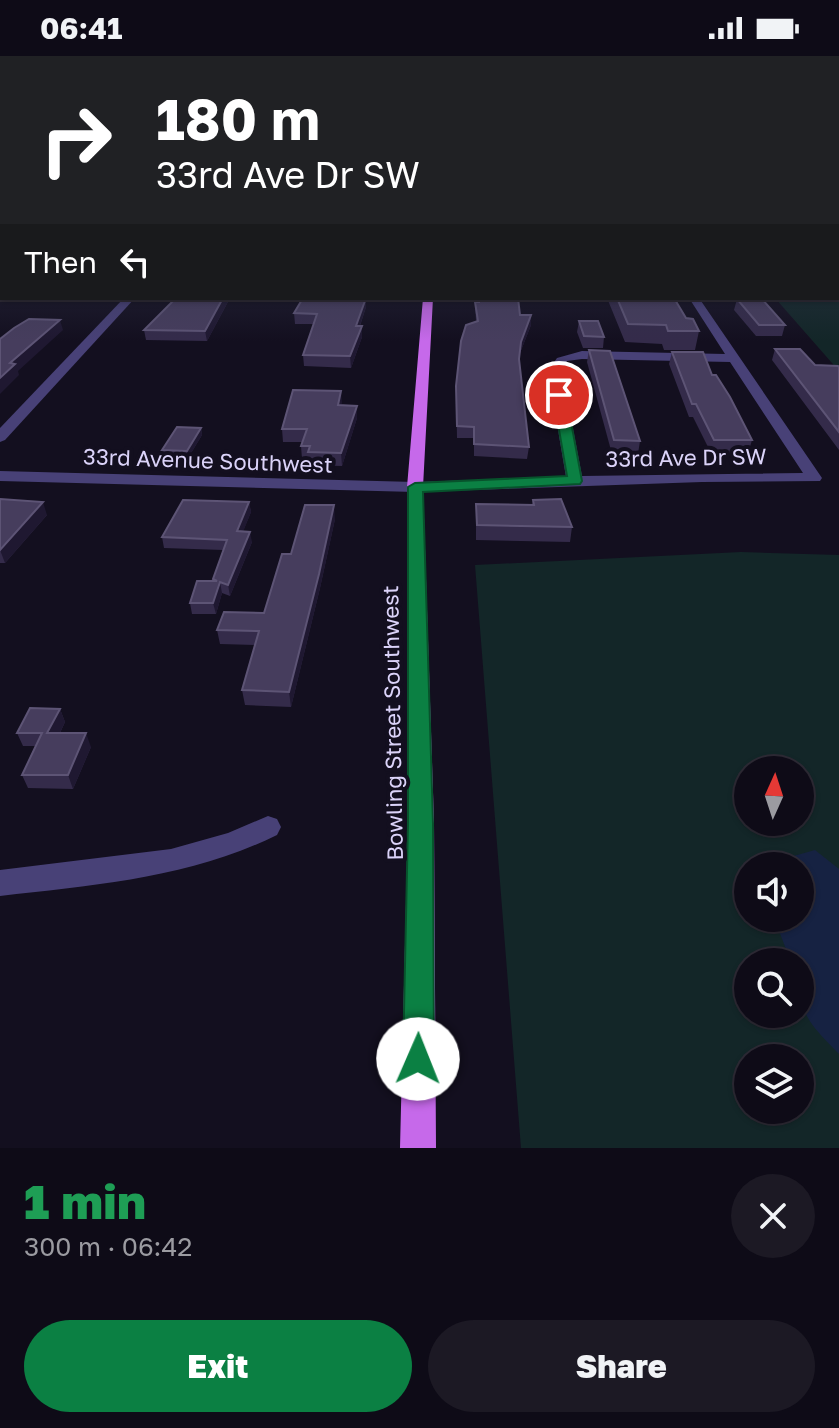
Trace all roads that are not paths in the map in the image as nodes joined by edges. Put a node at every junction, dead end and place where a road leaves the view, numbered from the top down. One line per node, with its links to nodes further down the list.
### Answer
1 (128, 300): 5 (street)
2 (428, 300): 8 (main road, Bowling Street Southwest)
3 (695, 300): 4 (street)
4 (735, 358): 7 (street); 7 (street, 33rd Ave Dr SW)
5 (0, 437)
6 (0, 476): 8 (street, 33rd Avenue Southwest)
7 (575, 481): 8 (street, 33rd Ave Dr SW)
8 (415, 487): 11 (main road, Bowling Street Southwest)
9 (268, 827): 10 (street)
10 (0, 883)
11 (418, 1148)

